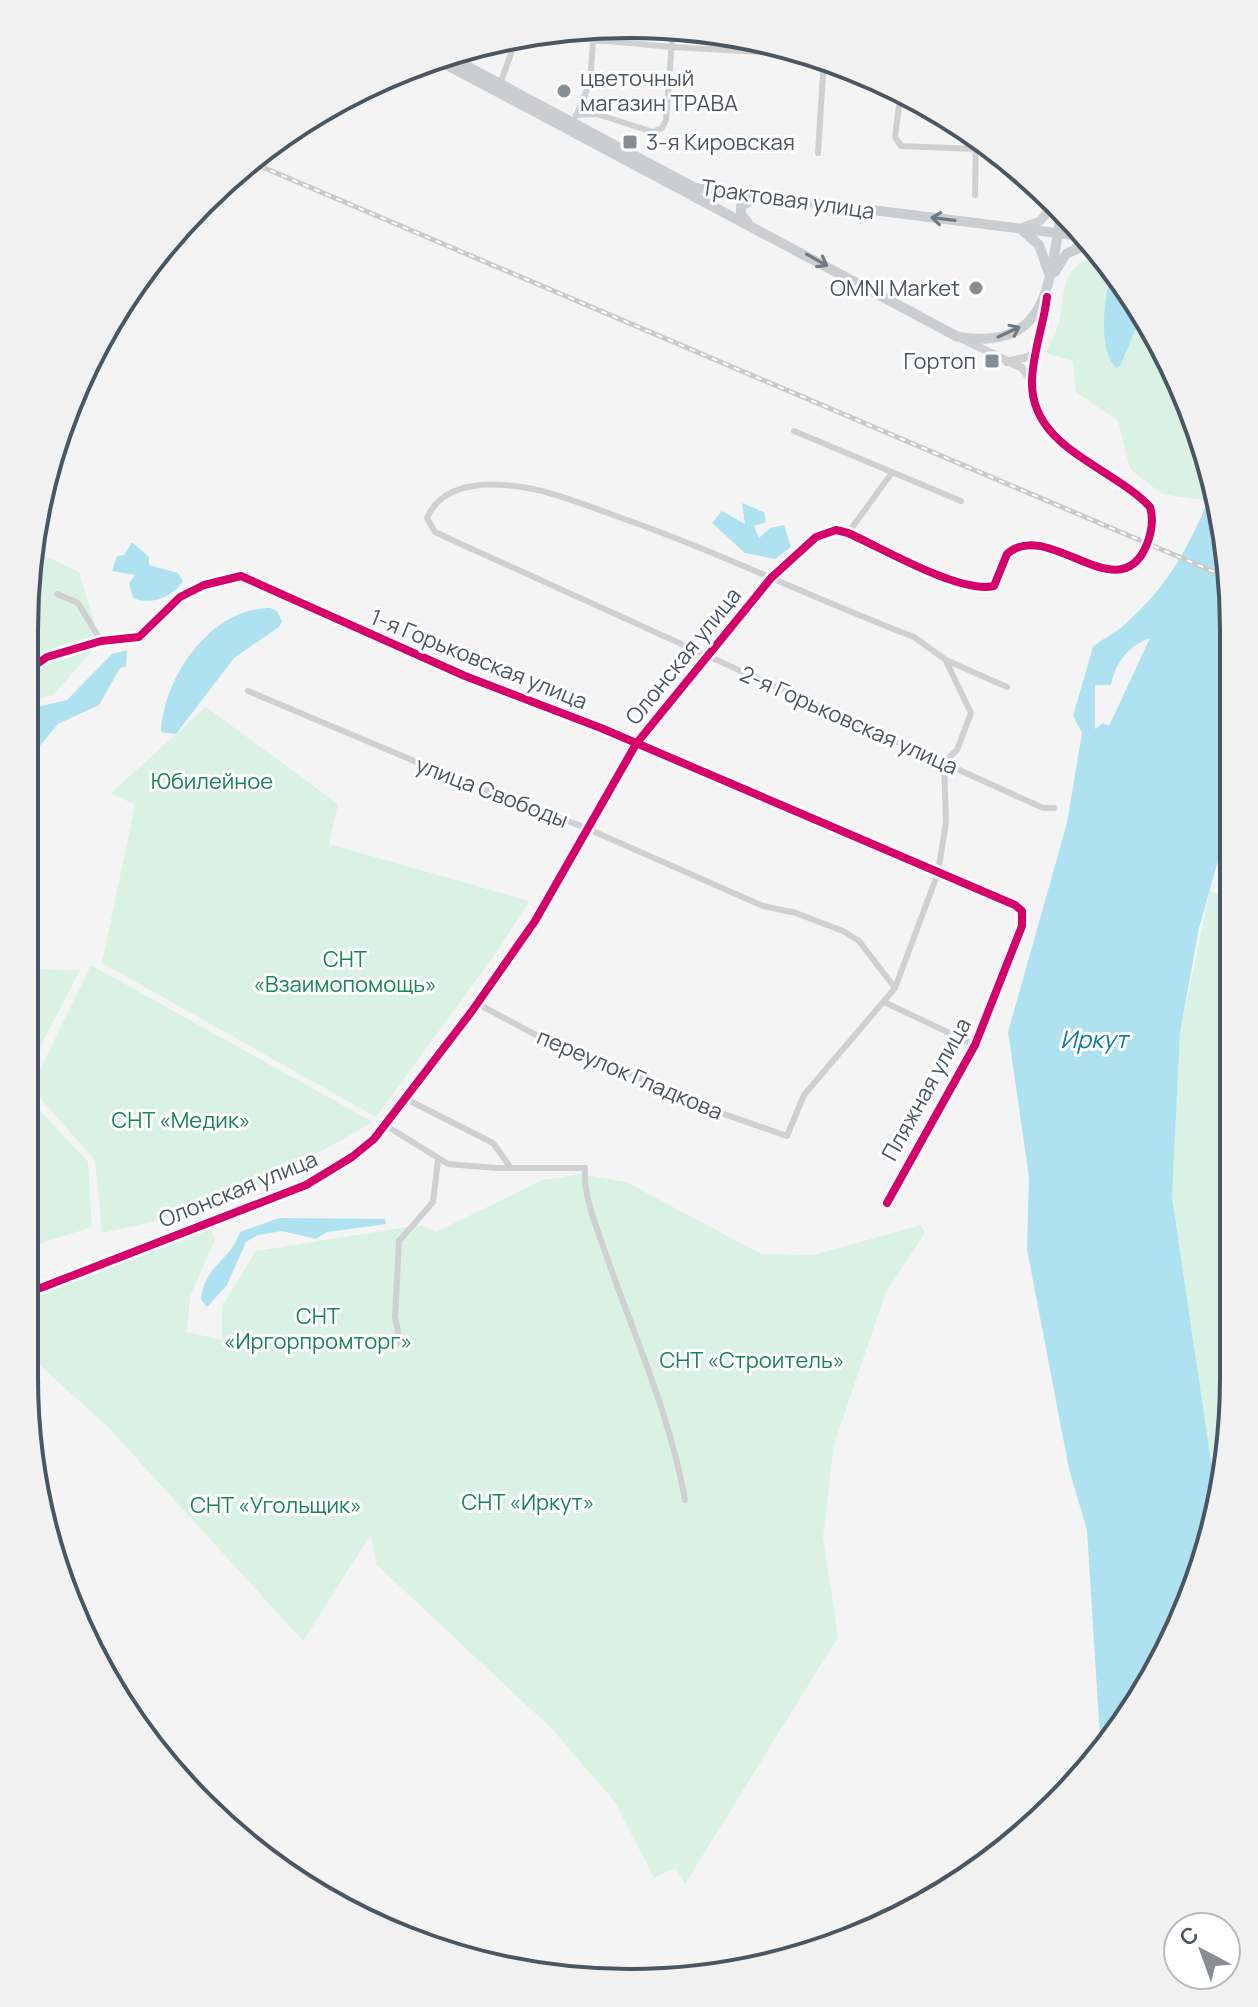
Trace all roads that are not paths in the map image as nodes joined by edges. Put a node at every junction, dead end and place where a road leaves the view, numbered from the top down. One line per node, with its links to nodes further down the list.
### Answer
1 (587, 39): 3 (street)
2 (672, 39): 4 (street)
3 (594, 40): 4 (street); 12 (street)
4 (672, 47): 6 (street); 12 (street)
5 (513, 49): 10 (street)
6 (755, 52)
7 (460, 63): 10 (main road, Трактовая улица)
8 (449, 66): 19 (main road, Трактовая улица)
9 (823, 71): 15 (street)
10 (500, 84): 12 (main road, Трактовая улица)
11 (899, 104): 13 (street)
12 (574, 119): 17 (main road, Трактовая улица)
13 (973, 149)
14 (976, 151): 16 (street)
15 (818, 153)
16 (975, 195)
17 (757, 197): 19 (main road); 21 (main road, Трактовая улица, one-way to 17)
18 (1048, 212): 21 (main road)
19 (748, 223): 26 (main road, Трактовая улица, one-way to 26)
20 (1059, 224): 22 (main road)
21 (1020, 228): 22 (main road, Трактовая улица); 27 (main road)
22 (1058, 233): 23 (main road, Трактовая улица); 27 (main road)
23 (1069, 234)
24 (1080, 248): 27 (main road)
25 (876, 279): 26 (main road)
26 (861, 285): 29 (main road, Трактовая улица)
27 (1049, 285): 28 (main road)
28 (1047, 297): 29 (main road, one-way to 28); 30 (street)
29 (958, 337): 31 (street)
30 (1039, 349): 31 (street); 32 (street)
31 (1007, 362): 32 (street)
32 (1032, 382): 36 (street)
33 (794, 431): 34 (street)
34 (891, 474): 35 (street); 36 (street)
35 (961, 501)
36 (848, 533): 37 (street, Олонская улица)
37 (771, 578): 40 (street, Олонская улица); 40 (street, 2-я Горьковская улица); 41 (street)
38 (57, 594): 39 (street)
39 (101, 641): 42 (street, 1-я Горьковская улица); 45 (street, 1-я Горьковская улица)
40 (705, 656): 45 (street, Олонская улица); 46 (street, 2-я Горьковская улица)
41 (946, 660): 43 (street); 46 (street)
42 (38, 663)
43 (1007, 687)
44 (248, 691): 48 (street, улица Свободы)
45 (636, 744): 48 (street, Олонская улица); 49 (street, 1-я Горьковская улица)
46 (944, 762): 47 (street, 2-я Горьковская улица); 49 (street)
47 (1054, 808)
48 (586, 828): 51 (street, улица Свободы); 53 (street, Олонская улица)
49 (938, 873): 50 (street, 1-я Горьковская улица); 51 (street)
50 (1015, 905): 54 (street, Пляжная улица)
51 (895, 988): 52 (street)
52 (886, 1003): 53 (street, переулок Гладкова); 54 (street)
53 (478, 1004): 55 (street, Олонская улица)
54 (975, 1045): 59 (street, Пляжная улица)
55 (406, 1099): 56 (street, Олонская улица); 58 (street)
56 (385, 1125): 57 (street); 60 (street, Олонская улица)
57 (438, 1160): 58 (street); 61 (street)
58 (511, 1168): 62 (street)
59 (887, 1203)
60 (38, 1289)
61 (401, 1345)
62 (685, 1500)

